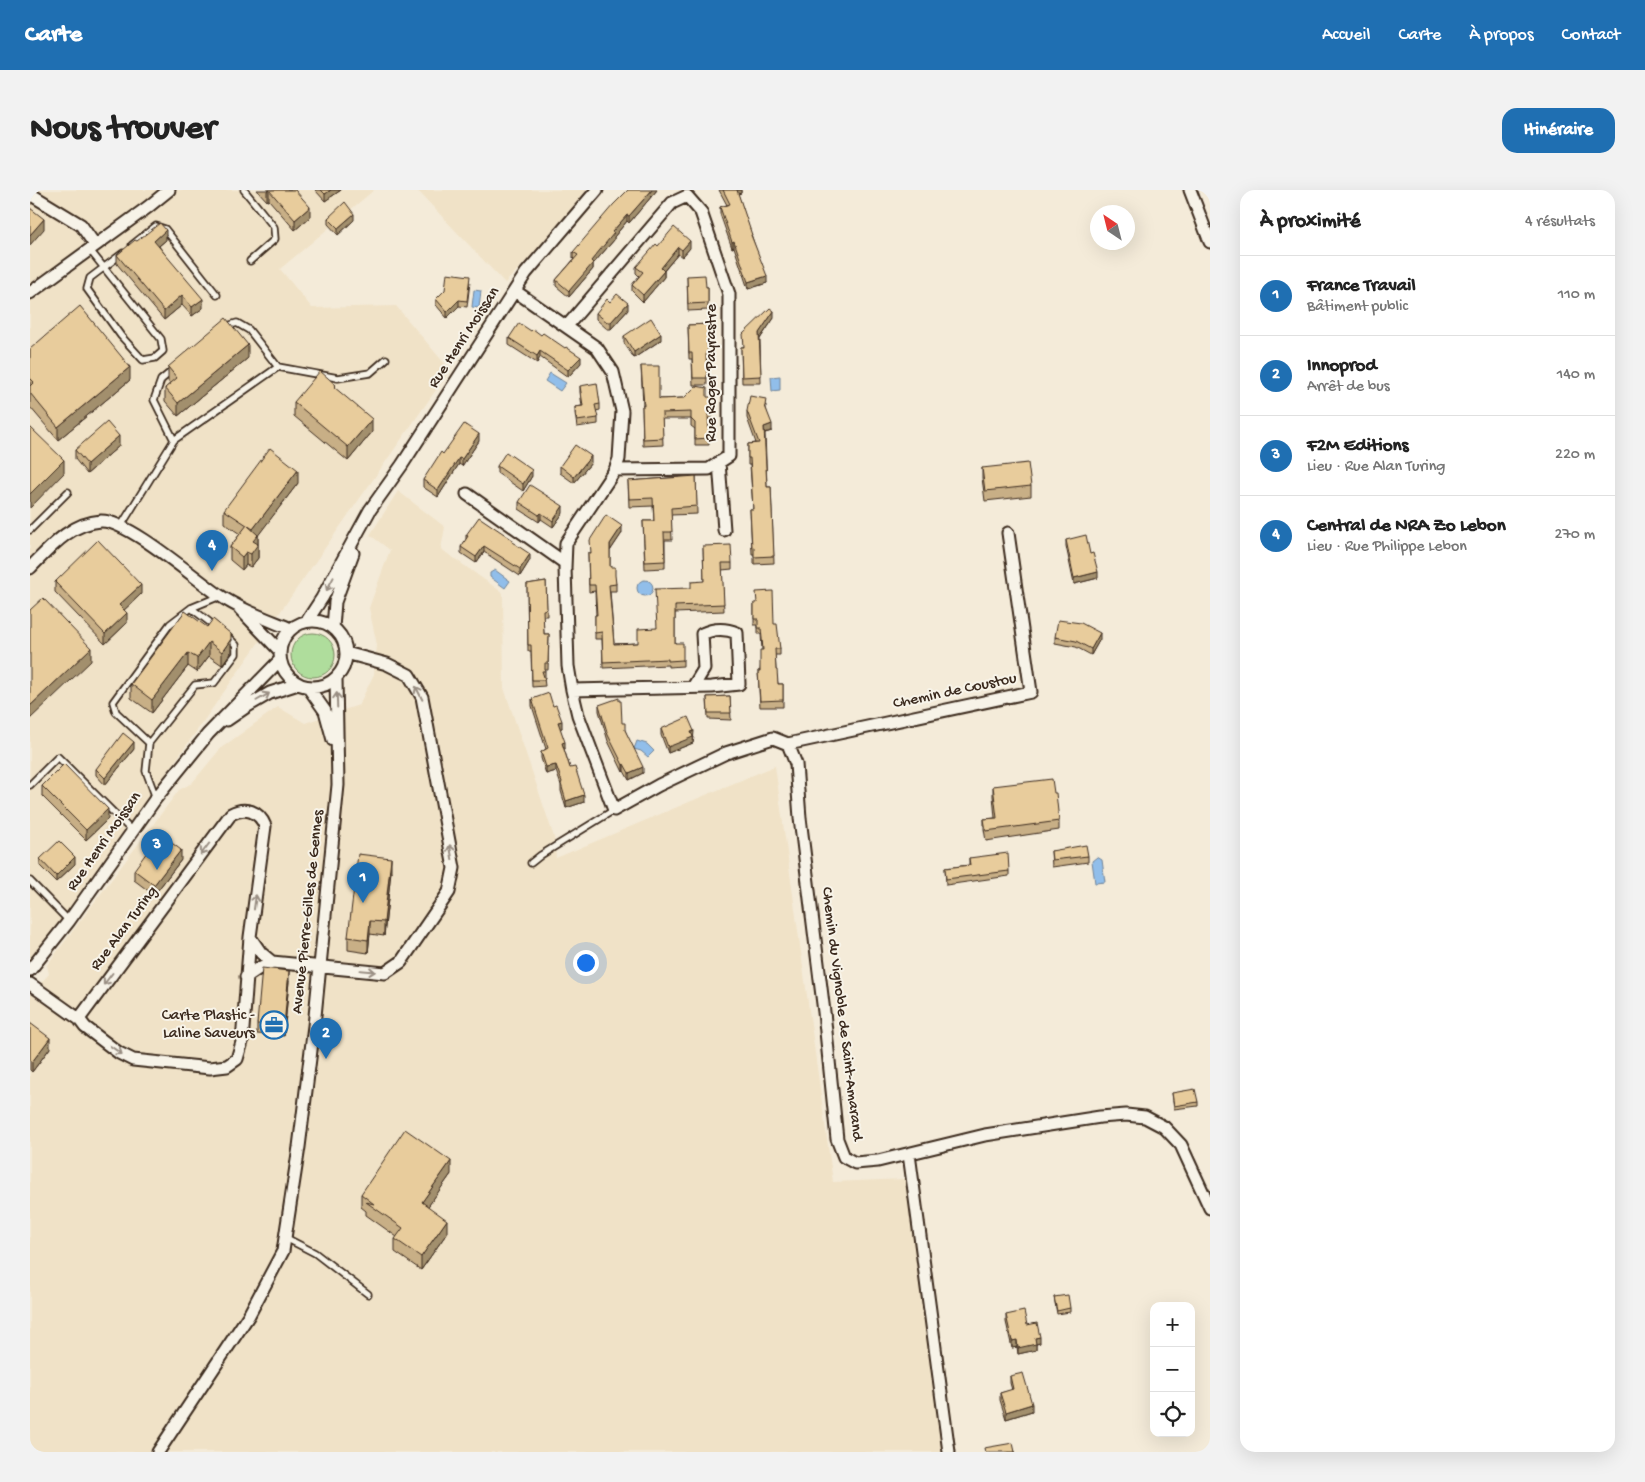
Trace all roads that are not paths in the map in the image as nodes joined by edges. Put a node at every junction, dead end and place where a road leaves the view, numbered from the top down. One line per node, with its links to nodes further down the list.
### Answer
1 (169, 190): 7 (street)
2 (244, 190): 8 (lane)
3 (597, 190): 10 (street, Rue Henri Moissan)
4 (1190, 190): 6 (street)
5 (30, 194): 7 (street)
6 (1210, 242)
7 (92, 247): 9 (lane); 11 (street)
8 (250, 262)
9 (104, 268): 9 (lane); 12 (lane)
10 (515, 291): 13 (street); 23 (street, Rue Henri Moissan)
11 (30, 293)
12 (217, 295)
13 (567, 326): 19 (street, Rue Roger Payrastre); 20 (street)
14 (218, 332): 16 (lane)
15 (386, 359): 16 (lane)
16 (278, 367): 18 (lane)
17 (176, 368): 18 (lane)
18 (174, 440): 24 (lane)
19 (719, 462): 20 (street, Rue Roger Payrastre); 26 (street, Rue Roger Payrastre)
20 (615, 470): 28 (street)
21 (68, 492): 25 (lane)
22 (467, 494): 28 (street)
23 (370, 510): 33 (street, Rue Henri Moissan, one-way to 33); 34 (street, Rue Henri Moissan)
24 (121, 526): 29 (street); 30 (street)
25 (30, 530)
26 (724, 530)
27 (1008, 533): 44 (street, Chemin de Coustou)
28 (565, 563): 41 (street)
29 (30, 568)
30 (220, 596): 31 (street); 32 (lane)
31 (236, 604): 35 (street); 37 (street)
32 (191, 608): 43 (lane); 43 (lane)
33 (307, 622): 34 (street); 35 (street)
34 (333, 628): 36 (street)
35 (291, 629): 37 (street)
36 (346, 652): 38 (street); 56 (street, one-way to 36)
37 (280, 656): 39 (street); 42 (street, Rue Henri Moissan)
38 (336, 678): 39 (street); 45 (street, Avenue Pierre-Gilles de Gennes, one-way to 38)
39 (303, 686): 42 (street, Rue Henri Moissan, one-way to 39); 45 (street, Avenue Pierre-Gilles de Gennes)
40 (693, 687): 40 (street); 41 (street)
41 (572, 690): 48 (street)
42 (208, 734): 47 (street, Rue Henri Moissan)
43 (149, 743): 47 (lane)
44 (788, 744): 48 (street); 60 (street, Chemin du Vignoble de Saint-Amarand)
45 (338, 756): 56 (street, Avenue Pierre-Gilles de Gennes)
46 (30, 785): 49 (lane)
47 (156, 798): 49 (street, Rue Henri Moissan)
48 (614, 810): 50 (lane)
49 (132, 831): 52 (street, Rue Henri Moissan)
50 (531, 863)
51 (30, 881): 52 (lane)
52 (70, 921): 55 (street, Rue Henri Moissan)
53 (250, 937): 54 (street); 57 (street, Rue Alan Turing); 59 (street, Rue Alan Turing, one-way to 59)
54 (272, 962): 56 (street); 57 (street)
55 (32, 965)
56 (319, 967): 62 (street, Avenue Pierre-Gilles de Gennes)
57 (246, 977): 59 (street, Rue Alan Turing, one-way to 57)
58 (30, 984): 59 (street, Rue Alan Turing)
59 (79, 1019)
60 (909, 1154): 61 (street, Chemin du Vignoble de Saint-Amarand); 65 (street)
61 (1210, 1208)
62 (286, 1238): 63 (lane); 64 (street, Avenue Pierre-Gilles de Gennes)
63 (368, 1294)
64 (158, 1452)
65 (949, 1452)

